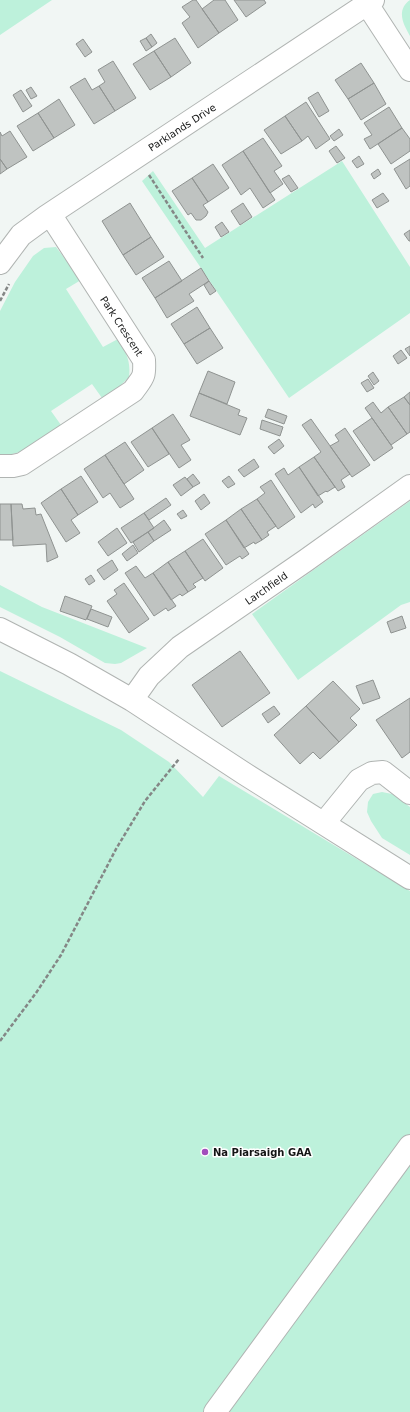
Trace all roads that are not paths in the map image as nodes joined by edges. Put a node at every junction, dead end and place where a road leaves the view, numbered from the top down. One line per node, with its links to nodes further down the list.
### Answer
1 (370, 2): 2 (street); 3 (street, Parklands Drive)
2 (410, 70)
3 (50, 214): 4 (street, Parklands Drive); 5 (street, Park Crescent)
4 (5, 272)
5 (0, 466)
6 (410, 486): 8 (street, Larchfield)
7 (0, 629): 8 (street)
8 (132, 700): 10 (street)
9 (410, 793): 10 (street)
10 (324, 823): 11 (street)
11 (410, 878)
12 (410, 1146): 13 (street)
13 (215, 1412)

